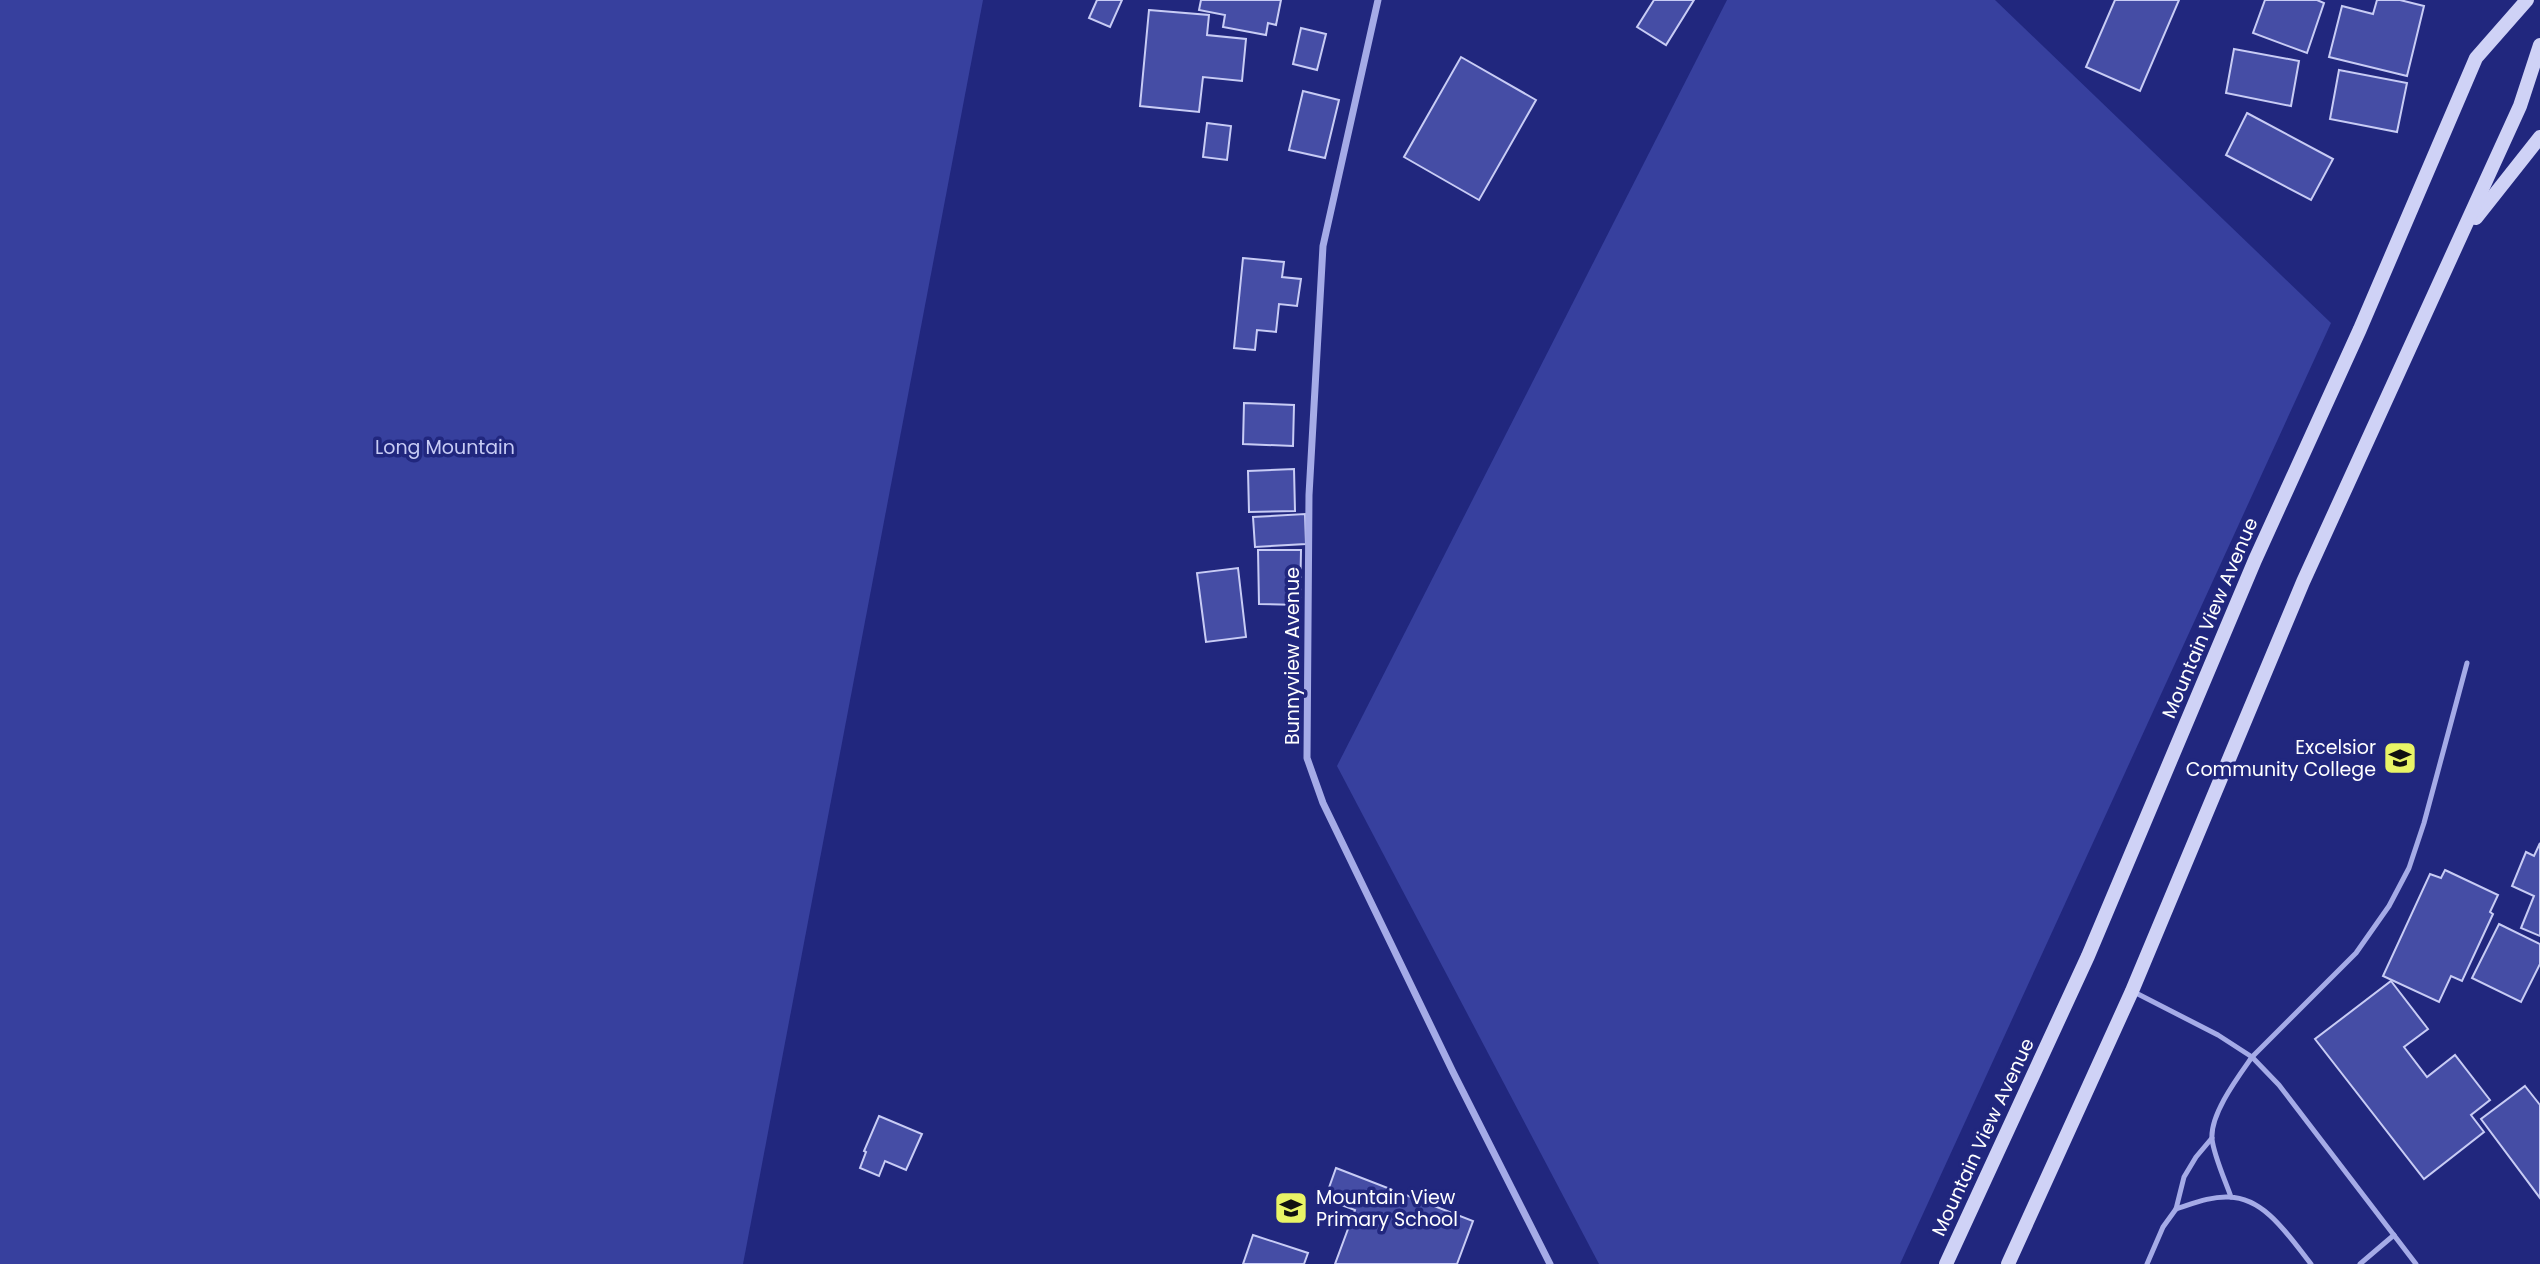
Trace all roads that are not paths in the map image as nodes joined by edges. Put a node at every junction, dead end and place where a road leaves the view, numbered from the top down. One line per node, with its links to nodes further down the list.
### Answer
1 (1378, 0): 13 (street, Bunnyview Avenue)
2 (2527, 0): 14 (main road, Mountain View Avenue)
3 (2540, 45): 5 (main road)
4 (2540, 136): 5 (main road)
5 (2461, 237): 7 (main road)
6 (2467, 663): 8 (lane)
7 (2132, 991): 8 (lane); 15 (main road)
8 (2252, 1057): 9 (lane); 12 (lane)
9 (2212, 1138): 10 (lane); 11 (lane)
10 (2231, 1197): 11 (lane); 17 (lane)
11 (2176, 1209): 16 (lane)
12 (2394, 1235): 18 (lane); 19 (lane)
13 (1550, 1264)
14 (1946, 1264)
15 (2008, 1264)
16 (2147, 1264)
17 (2311, 1264)
18 (2360, 1264)
19 (2416, 1264)

